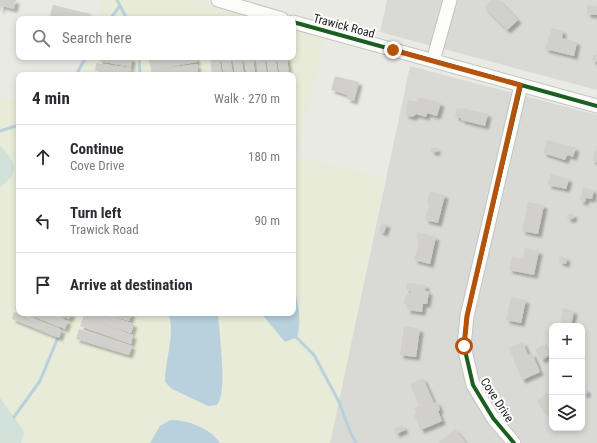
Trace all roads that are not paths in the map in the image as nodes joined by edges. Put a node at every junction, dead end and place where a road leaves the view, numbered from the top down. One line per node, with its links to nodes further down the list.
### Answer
1 (218, 0): 3 (street)
2 (450, 0): 5 (street)
3 (272, 16)
4 (296, 23): 5 (street, Trawick Road)
5 (434, 61): 6 (street, Trawick Road)
6 (520, 85): 7 (street, Trawick Road); 8 (street, Cove Drive)
7 (597, 106)
8 (514, 443)

